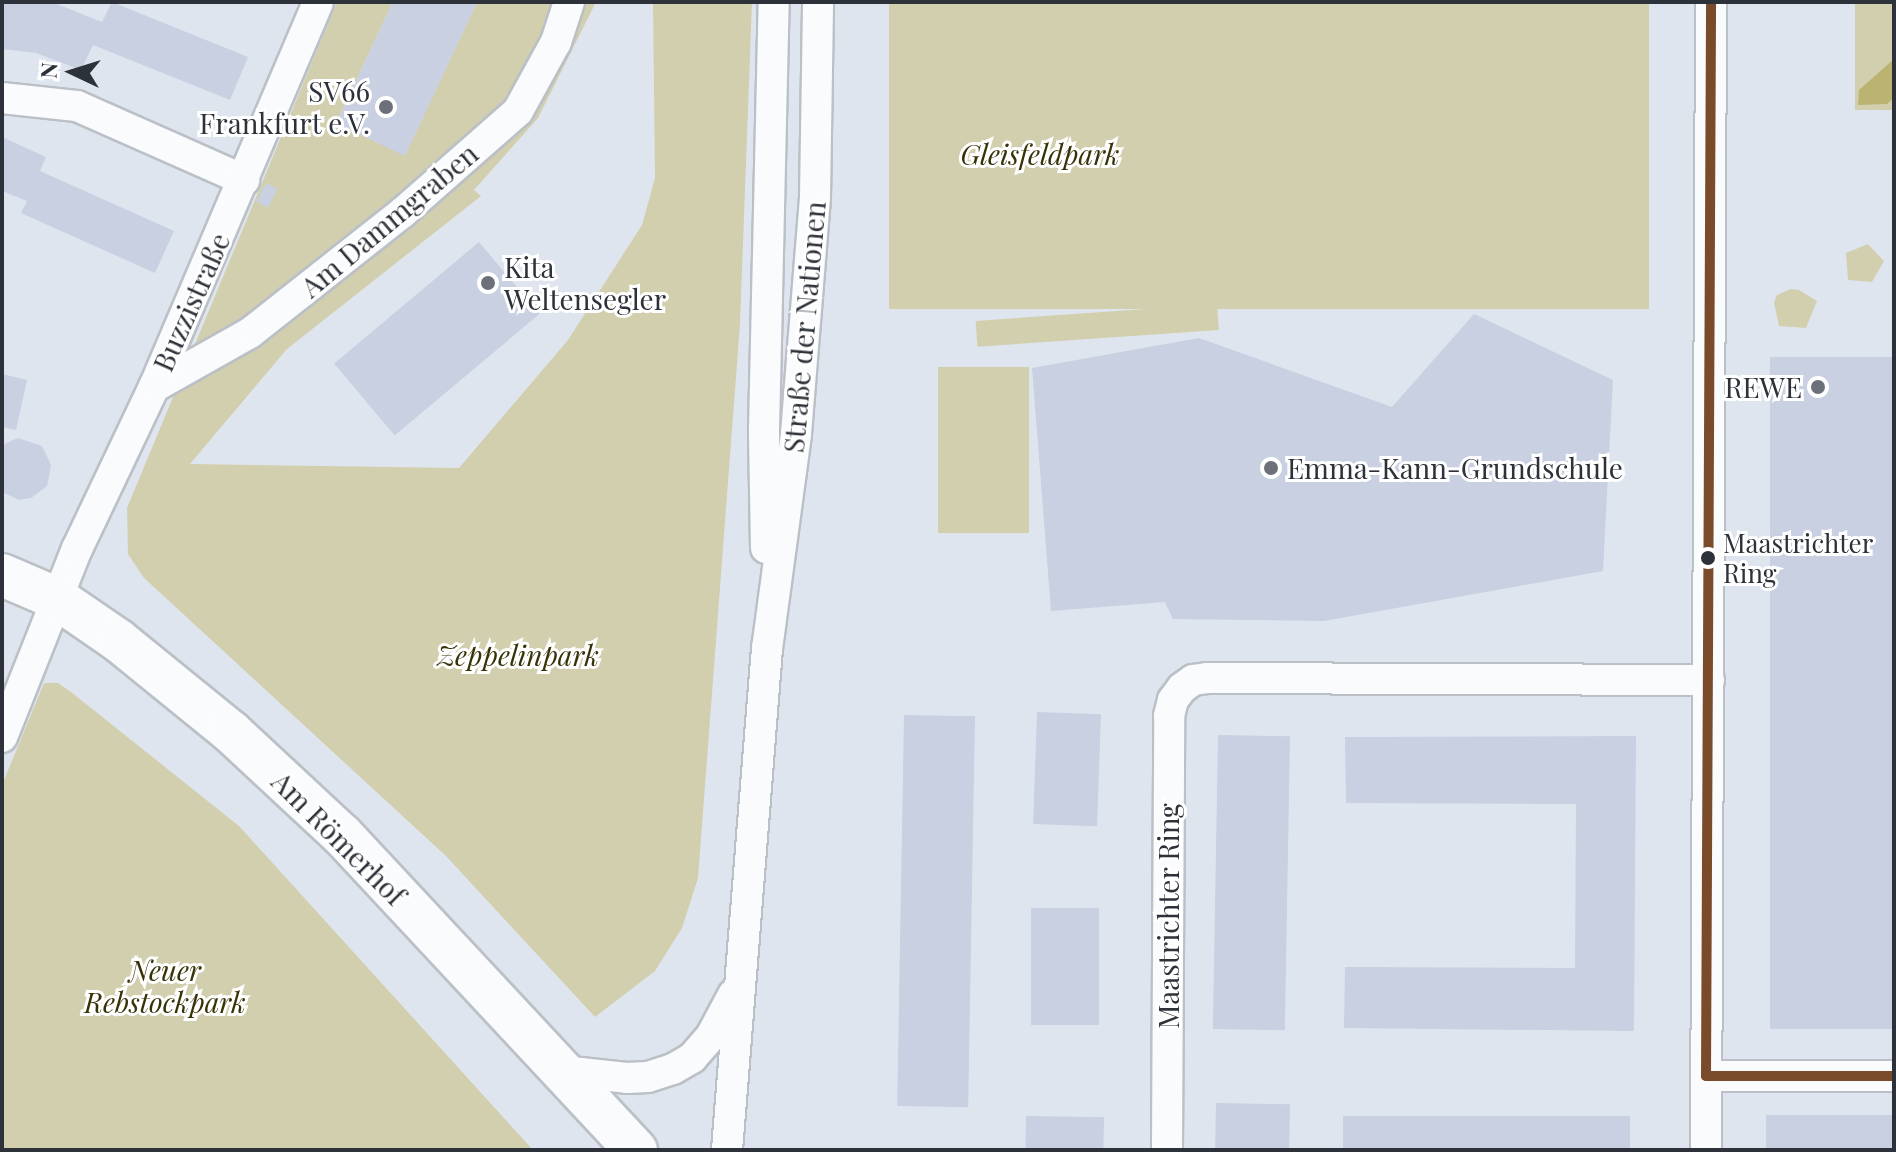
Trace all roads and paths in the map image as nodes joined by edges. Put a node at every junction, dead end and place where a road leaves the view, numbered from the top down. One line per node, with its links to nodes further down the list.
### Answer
1 (318, 2): 7 (street, Buzzistraße)
2 (569, 2): 8 (street, Am Dammgraben)
3 (774, 2): 11 (street, Straße der Nationen)
4 (818, 2): 11 (street, Straße der Nationen)
5 (1711, 2): 12 (street)
6 (2, 98): 7 (street)
7 (244, 180): 8 (street, Buzzistraße)
8 (154, 387): 10 (street, Buzzistraße)
9 (2, 575): 10 (main road, Am Römerhof)
10 (58, 599): 13 (street, Buzzistraße); 15 (main road, Am Römerhof)
11 (767, 649): 14 (street, Straße der Nationen)
12 (1709, 680): 16 (street); 20 (street, Maastrichter Ring)
13 (2, 737)
14 (738, 982): 15 (street, Straße der Nationen); 19 (street, Straße der Nationen)
15 (562, 1071): 18 (main road, Am Römerhof)
16 (1706, 1076): 17 (street); 21 (street)
17 (1894, 1076)
18 (636, 1150)
19 (727, 1150)
20 (1167, 1150)
21 (1706, 1150)

